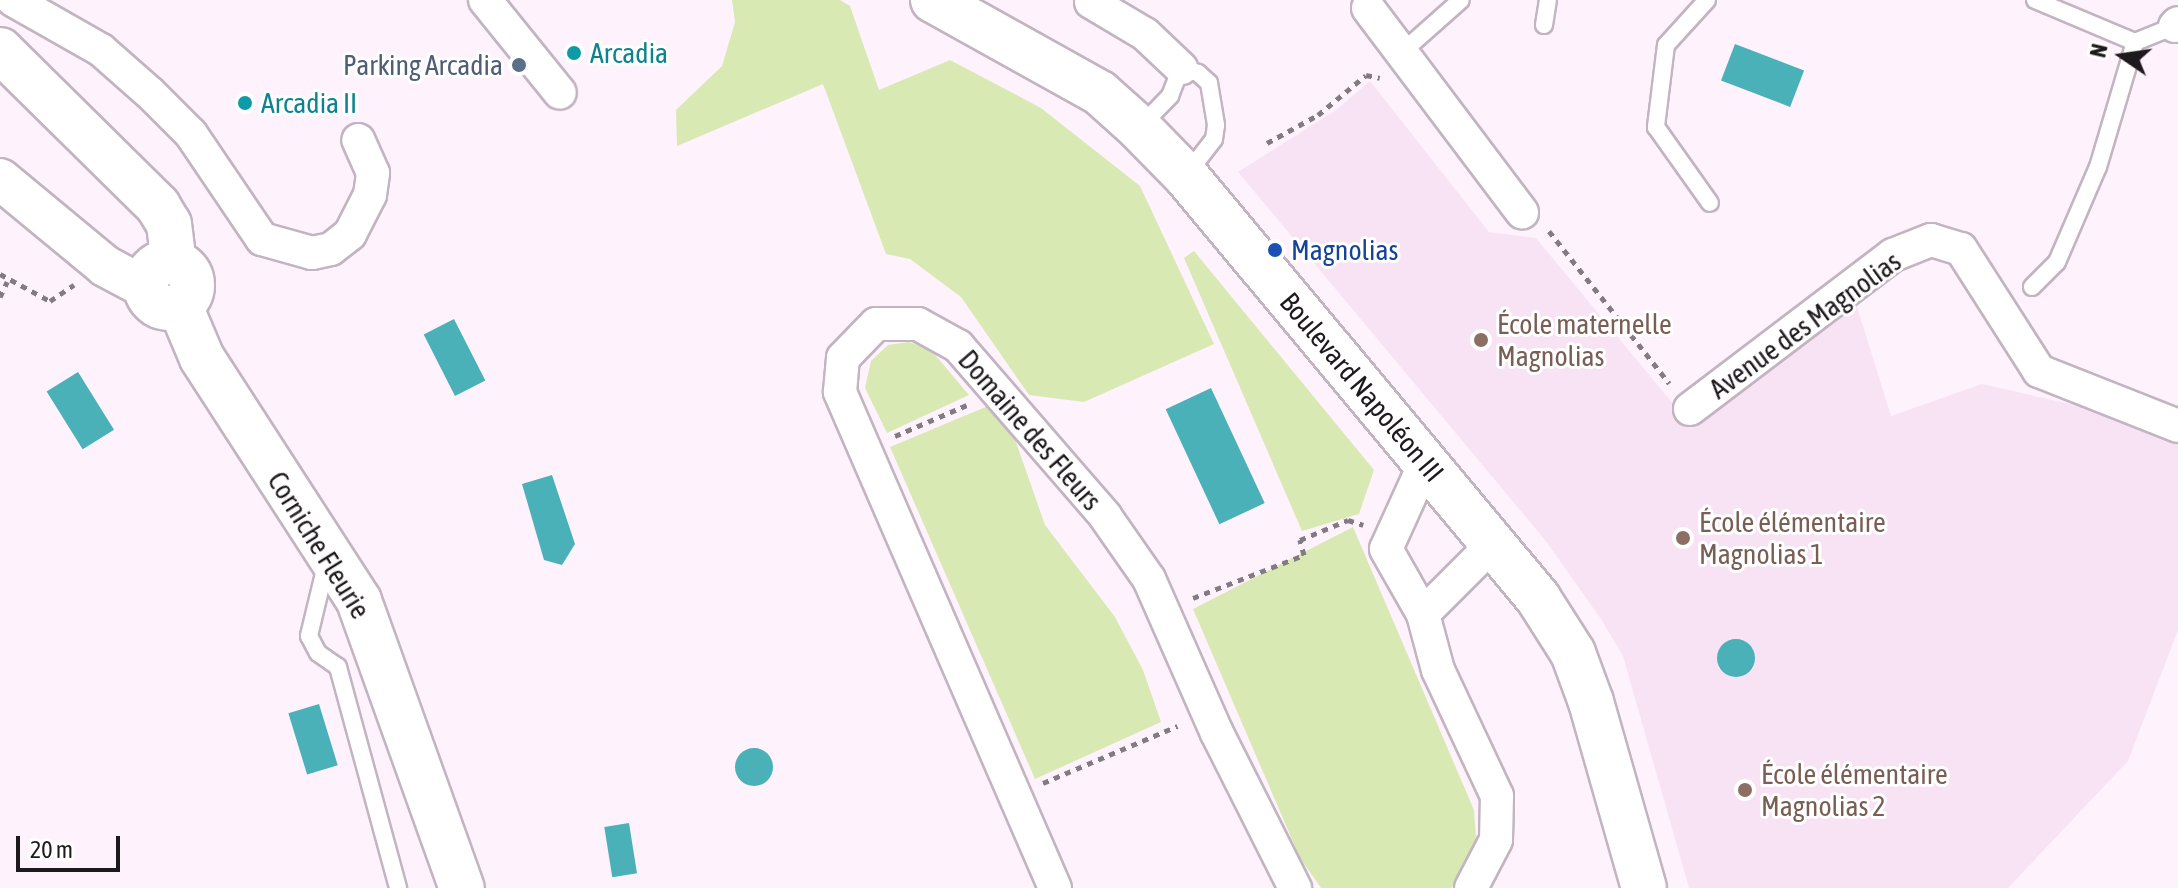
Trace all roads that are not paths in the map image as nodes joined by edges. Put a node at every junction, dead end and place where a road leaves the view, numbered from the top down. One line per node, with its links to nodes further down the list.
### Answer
1 (13, 0): 18 (street)
2 (485, 0): 16 (street)
3 (933, 0): 17 (main road, Boulevard Napoléon III)
4 (1461, 0): 14 (lane)
5 (1548, 0): 11 (lane)
6 (1707, 0): 21 (lane)
7 (2035, 0): 12 (lane)
8 (1089, 1): 15 (street)
9 (1364, 4): 14 (street)
10 (2177, 24): 12 (lane)
11 (1544, 25)
12 (2135, 42): 24 (lane)
13 (0, 50): 23 (main road, Corniche Fleurie)
14 (1406, 63): 22 (street)
15 (1181, 68): 17 (lane); 19 (lane)
16 (560, 93)
17 (1139, 128): 19 (main road, Boulevard Napoléon III)
18 (358, 140)
19 (1186, 176): 27 (main road, Boulevard Napoléon III)
20 (0, 179): 23 (street)
21 (1710, 203)
22 (1522, 212)
23 (167, 285): 29 (main road, Corniche Fleurie)
24 (2032, 287)
25 (1690, 409): 26 (street, Avenue des Magnolias)
26 (2178, 426)
27 (1425, 463): 28 (main road, Boulevard Napoléon III); 30 (street)
28 (1493, 544): 30 (street); 36 (main road, Boulevard Napoléon III)
29 (329, 556): 31 (lane); 32 (main road, Corniche Fleurie)
30 (1423, 614): 35 (street)
31 (398, 888)
32 (462, 888)
33 (1055, 888): 34 (street, Domaine des Fleurs)
34 (1295, 888)
35 (1471, 888)
36 (1644, 888)

